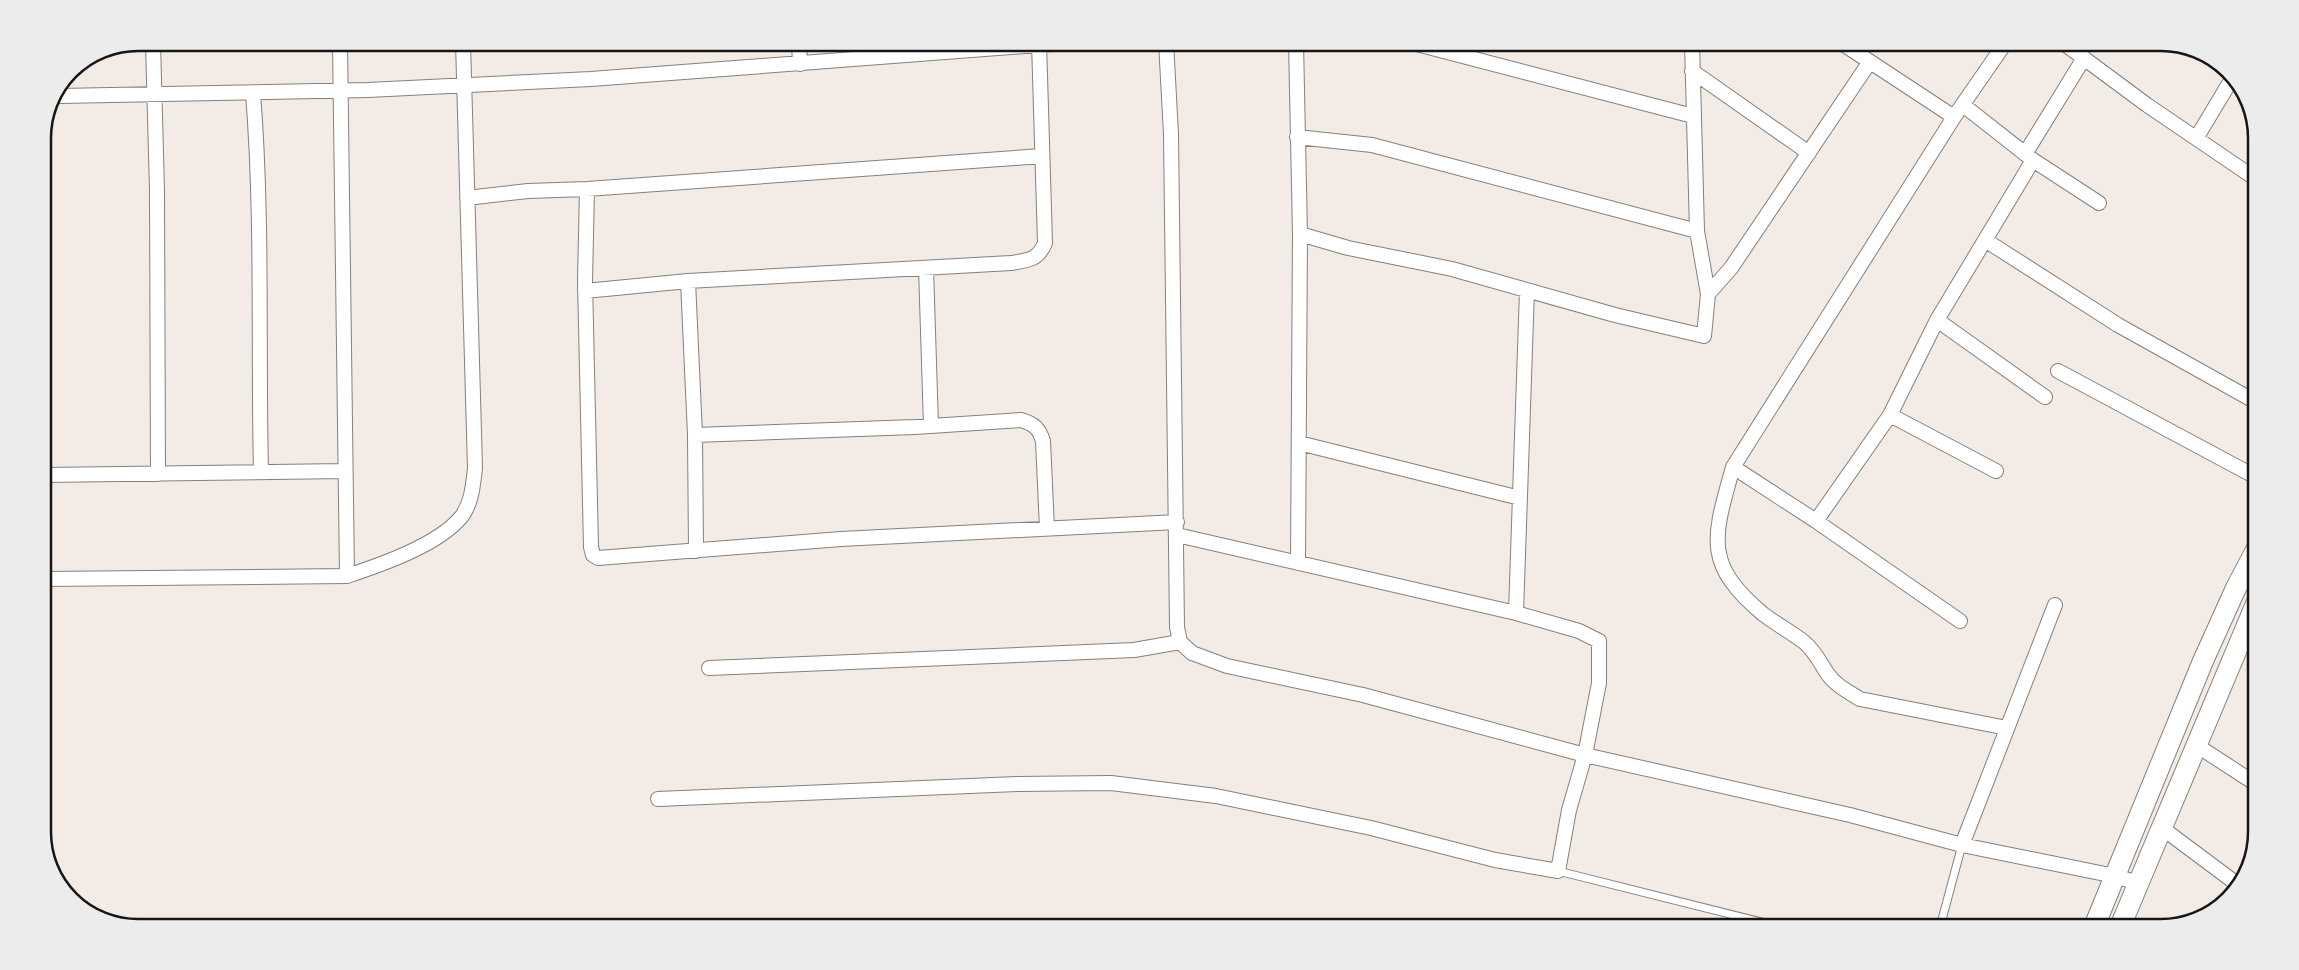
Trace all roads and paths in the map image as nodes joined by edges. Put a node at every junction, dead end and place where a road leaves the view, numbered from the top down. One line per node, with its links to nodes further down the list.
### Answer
1 (153, 51): 22 (street)
2 (340, 51): 19 (street)
3 (464, 51): 20 (street)
4 (800, 51): 16 (street)
5 (955, 51): 16 (street)
6 (1039, 51): 30 (street)
7 (1166, 51): 62 (street)
8 (1296, 51): 27 (street)
9 (1443, 51): 25 (street)
10 (1692, 51): 17 (street)
11 (1853, 51): 15 (street)
12 (2000, 51): 24 (street)
13 (2074, 51): 14 (street)
14 (2084, 58): 28 (street); 31 (street)
15 (1870, 63): 26 (street); 29 (street)
16 (800, 64): 20 (street)
17 (1692, 71): 25 (street); 29 (street)
18 (2229, 84): 28 (street)
19 (340, 86): 20 (street); 21 (street); 53 (street)
20 (464, 86): 34 (street)
21 (254, 93): 22 (street); 55 (street)
22 (154, 95): 23 (street); 57 (street)
23 (63, 96)
24 (1963, 104): 26 (street); 31 (street)
25 (1693, 116): 36 (street)
26 (1954, 117): 52 (street)
27 (1297, 137): 36 (street); 37 (street)
28 (2197, 137): 32 (street)
29 (1809, 153): 43 (street)
30 (1042, 156): 33 (street); 39 (street)
31 (2029, 157): 35 (street); 38 (street)
32 (2248, 172)
33 (587, 189): 34 (street); 42 (street)
34 (468, 198): 66 (street)
35 (2099, 203)
36 (1697, 231): 43 (street)
37 (1300, 234): 41 (street); 51 (street)
38 (1985, 240): 44 (street); 47 (street)
39 (926, 268): 40 (street); 49 (street)
40 (688, 281): 42 (street); 50 (street)
41 (1527, 290): 43 (street); 59 (street)
42 (585, 291): 63 (street)
43 (1708, 294)
44 (1937, 320): 46 (street); 48 (street)
45 (2058, 371): 56 (street)
46 (2045, 397)
47 (2248, 398)
48 (1890, 416): 54 (street); 60 (street)
49 (931, 426): 50 (street); 61 (street)
50 (695, 435): 63 (street)
51 (1299, 443): 59 (street); 64 (street)
52 (1733, 467): 60 (street); 74 (street)
53 (344, 471): 55 (street); 66 (street)
54 (1996, 471)
55 (261, 472): 57 (street)
56 (2248, 473)
57 (158, 474): 58 (street)
58 (51, 475)
59 (1520, 498): 69 (street)
60 (1816, 520): 70 (street)
61 (1047, 529): 62 (street); 63 (street)
62 (1177, 529): 64 (street); 72 (street)
63 (696, 551)
64 (1298, 563): 69 (street)
65 (2248, 565): 82 (main road)
66 (347, 576): 67 (street)
67 (51, 579)
68 (2055, 605): 74 (street)
69 (1516, 613): 76 (street)
70 (1960, 621)
71 (2248, 623): 75 (main road)
72 (1180, 642): 73 (street); 76 (street)
73 (709, 668)
74 (2006, 728): 80 (street)
75 (2196, 745): 77 (street); 79 (main road)
76 (1585, 756): 80 (street); 81 (street)
77 (2248, 779)
78 (658, 799): 81 (street)
79 (2162, 828): 83 (street); 84 (main road)
80 (1962, 845): 82 (street); 86 (lane)
81 (1558, 870): 85 (lane)
82 (2115, 876): 84 (street); 87 (main road)
83 (2233, 881)
84 (2138, 883): 88 (main road)
85 (1746, 919)
86 (1942, 919)
87 (2098, 919)
88 (2124, 919)

